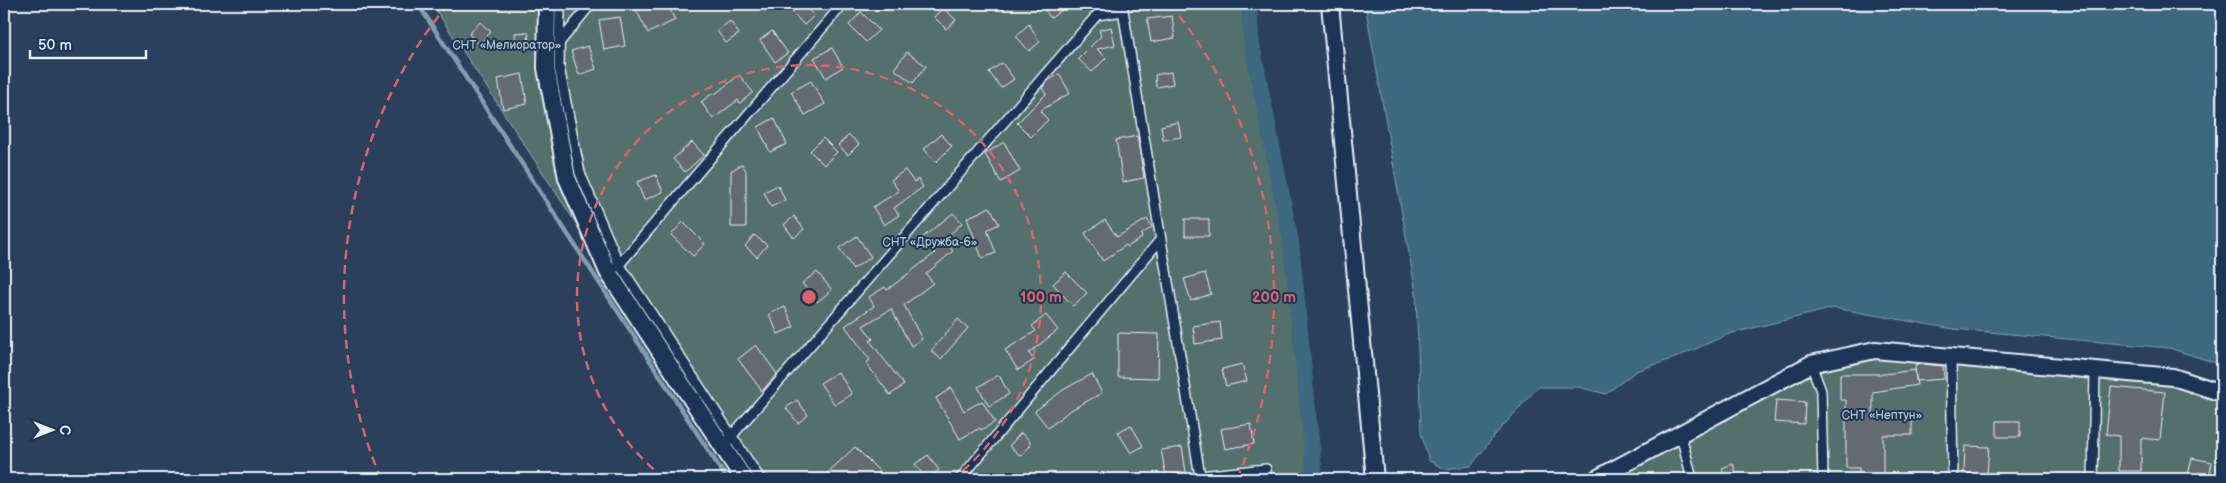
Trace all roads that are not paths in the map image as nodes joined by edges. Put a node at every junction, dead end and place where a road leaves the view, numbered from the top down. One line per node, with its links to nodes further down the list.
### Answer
1 (547, 4): 9 (street)
2 (560, 4): 7 (lane)
3 (591, 4): 7 (lane)
4 (843, 4): 9 (lane)
5 (1330, 4): 21 (street)
6 (1122, 7): 8 (lane); 15 (lane)
7 (560, 42): 9 (lane)
8 (1160, 239): 16 (lane); 19 (lane)
9 (614, 270): 15 (street)
10 (1951, 357): 11 (street); 12 (street); 25 (lane)
11 (1811, 364): 14 (street); 24 (lane)
12 (2095, 370): 13 (street); 26 (lane)
13 (2222, 392)
14 (1681, 435): 22 (street); 23 (lane)
15 (727, 442): 17 (street); 18 (lane)
16 (1218, 477): 20 (lane)
17 (744, 479)
18 (760, 479)
19 (960, 479)
20 (1266, 479)
21 (1375, 479)
22 (1596, 479)
23 (1692, 479)
24 (1823, 479)
25 (1953, 479)
26 (2093, 479)

